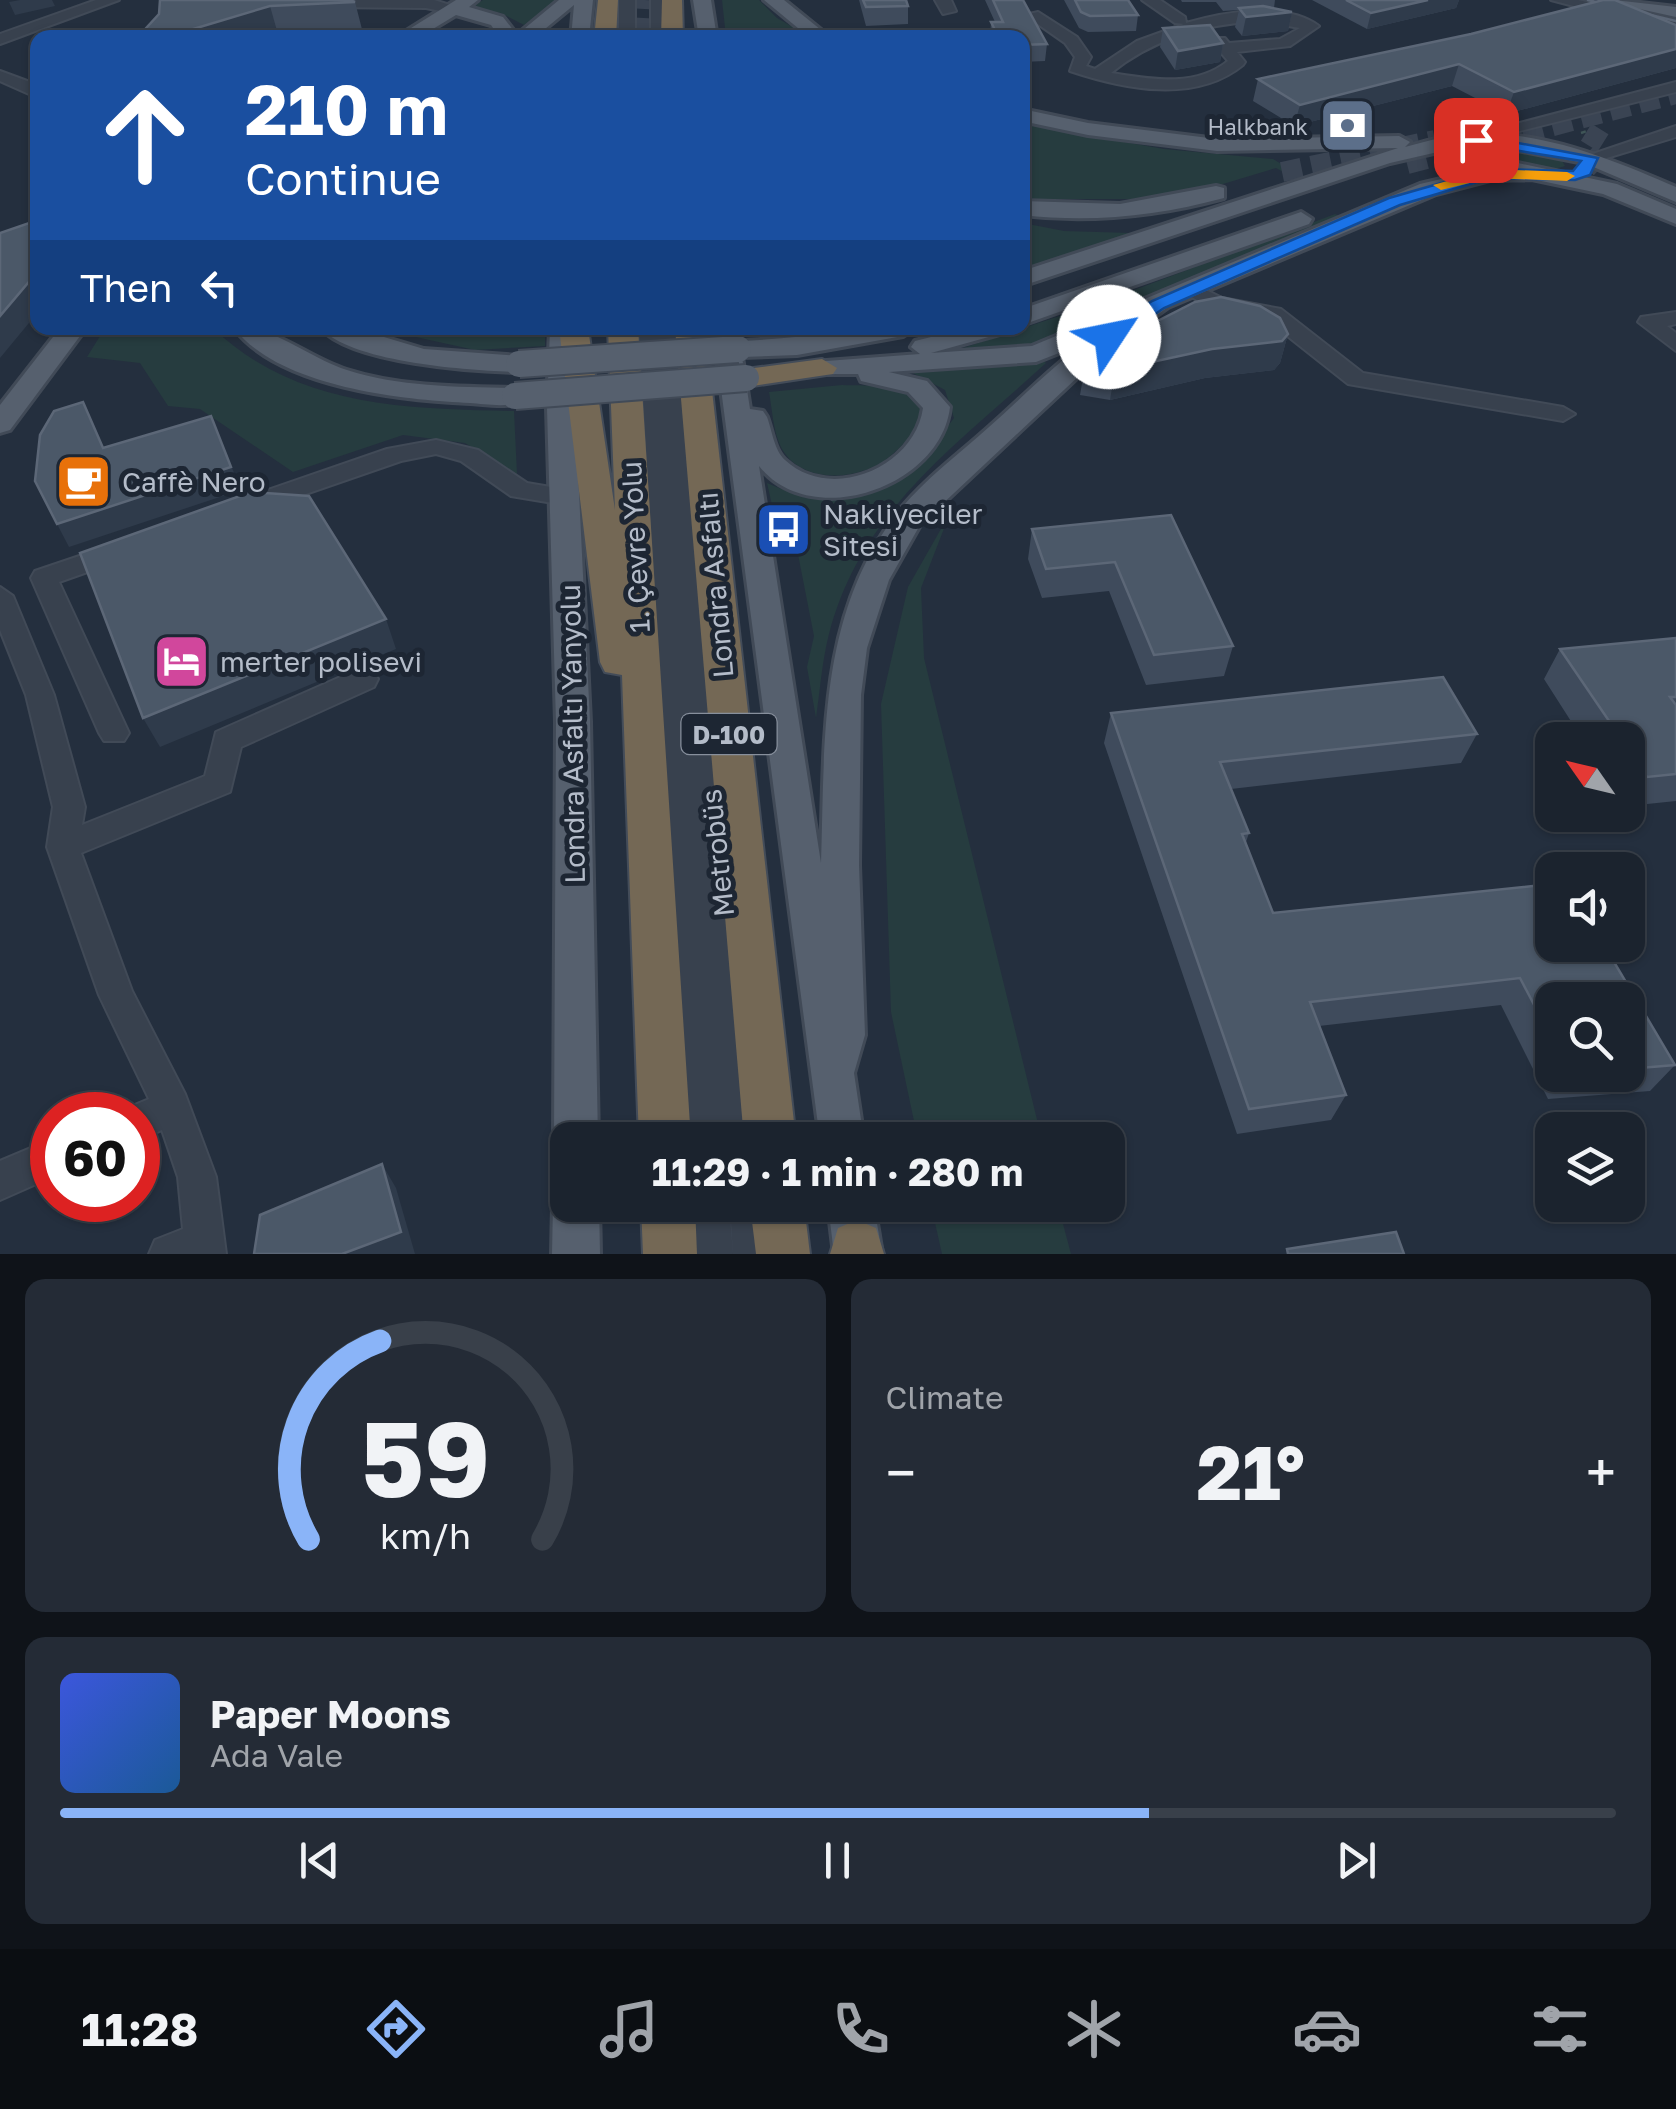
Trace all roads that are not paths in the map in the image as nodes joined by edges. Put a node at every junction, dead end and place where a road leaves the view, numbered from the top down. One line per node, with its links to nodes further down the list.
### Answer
1 (111, 0): 30 (street)
2 (570, 0): 21 (main road)
3 (584, 0): 22 (main road)
4 (608, 0): 23 (highway)
5 (627, 0): 24 (street)
6 (659, 0): 25 (street)
7 (672, 0): 26 (highway)
8 (699, 0): 27 (main road); 28 (main road)
9 (773, 0): 29 (main road)
10 (1150, 0): 17 (street)
11 (1559, 0): 18 (street)
12 (1623, 0): 15 (main road)
13 (311, 2): 14 (street)
14 (462, 4): 19 (main road); 20 (main road)
15 (1676, 12)
16 (1033, 15): 33 (street)
17 (1187, 21): 32 (street); 32 (street); 33 (street)
18 (1676, 28)
19 (418, 30)
20 (504, 30)
21 (532, 30)
22 (581, 30)
23 (606, 30)
24 (627, 30)
25 (659, 30)
26 (672, 30)
27 (697, 30)
28 (706, 30)
29 (812, 30)
30 (0, 40): 31 (street)
31 (30, 42)
32 (1229, 48): 33 (street)
33 (1098, 75)
34 (0, 76): 35 (street)
35 (30, 88)
36 (1676, 88): 39 (street)
37 (1030, 117): 40 (main road)
38 (1676, 131): 42 (street)
39 (1464, 140): 41 (main road); 42 (main road); 43 (main road); 44 (main road)
40 (1234, 146): 41 (main road); 48 (main road)
41 (1268, 146): 44 (main road)
42 (1590, 158): 47 (main road); 49 (main road)
43 (1474, 162): 44 (main road); 45 (main road)
44 (1410, 164): 48 (main road); 57 (main road); 59 (main road)
45 (1531, 174): 47 (main road); 56 (main road)
46 (1608, 175): 51 (main road)
47 (1558, 178): 53 (main road)
48 (1287, 180): 50 (main road); 52 (main road)
49 (1676, 195)
50 (1249, 203): 54 (main road); 55 (main road)
51 (1676, 205)
52 (1030, 209)
53 (1676, 218)
54 (1030, 219)
55 (1030, 277)
56 (1192, 289): 58 (main road); 76 (street)
57 (1030, 291)
58 (1158, 304): 75 (main road); 86 (main road)
59 (1030, 315)
60 (1676, 318): 73 (street)
61 (68, 335): 77 (main road)
62 (258, 335): 74 (main road, bridge)
63 (351, 335): 74 (main road, bridge)
64 (563, 335): 78 (main road, Londra Asfaltı Yanyolu)
65 (574, 335): 84 (highway)
66 (623, 335): 84 (highway, 1. Çevre Yolu / D-100)
67 (650, 335): 91 (street)
68 (671, 335): 92 (street, Metrobüs)
69 (691, 335): 93 (highway, Londra Asfaltı / D-100)
70 (826, 335): 74 (main road)
71 (860, 335): 74 (main road)
72 (964, 335): 75 (main road)
73 (1676, 344)
74 (736, 363): 74 (main road); 75 (highway); 86 (main road)
75 (822, 368)
76 (1563, 414)
77 (0, 424)
78 (565, 497): 79 (street); 89 (main road, Londra Asfaltı Yanyolu)
79 (230, 513)
80 (137, 546): 83 (street)
81 (0, 596): 85 (street)
82 (364, 679): 85 (street)
83 (114, 733)
84 (646, 766): 90 (highway, D-100)
85 (63, 847): 87 (street)
86 (832, 1072): 94 (main road)
87 (172, 1107): 88 (street); 102 (street)
88 (160, 1112)
89 (576, 1122)
90 (663, 1122)
91 (705, 1122)
92 (741, 1122)
93 (768, 1122)
94 (839, 1122)
95 (30, 1167): 96 (street)
96 (0, 1180)
97 (576, 1222): 103 (main road)
98 (669, 1222): 104 (highway)
99 (711, 1222): 105 (street)
100 (750, 1222): 106 (street)
101 (779, 1222): 107 (highway)
102 (193, 1250)
103 (576, 1254)
104 (670, 1254)
105 (713, 1254)
106 (753, 1254)
107 (782, 1254)

